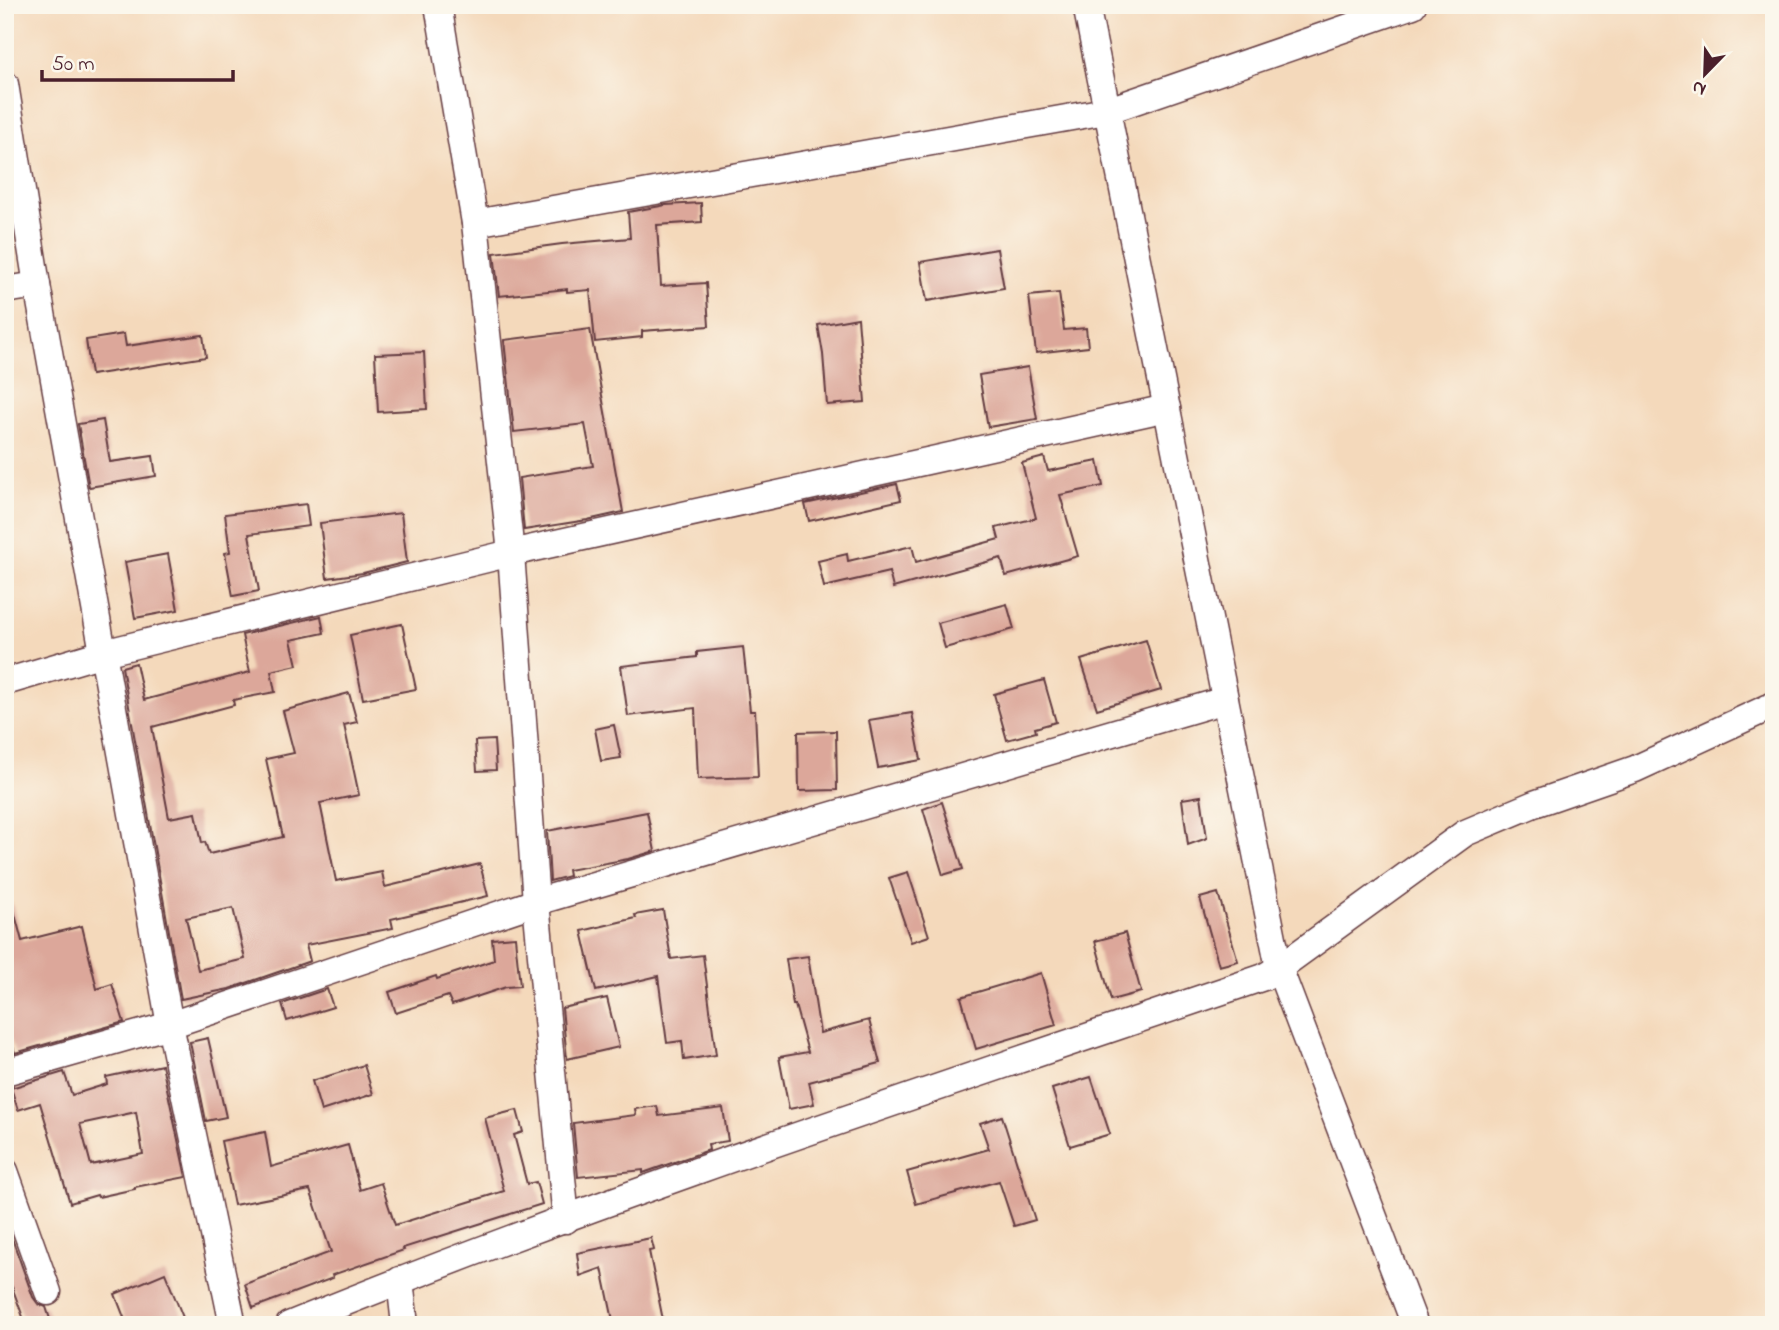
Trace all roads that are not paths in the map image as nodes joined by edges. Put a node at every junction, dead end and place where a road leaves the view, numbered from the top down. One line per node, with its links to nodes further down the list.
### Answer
1 (438, 5): 6 (street)
2 (1086, 5): 5 (street)
3 (1413, 5): 5 (street)
4 (5, 84): 7 (street)
5 (1106, 111): 6 (street); 9 (street)
6 (475, 223): 10 (street)
7 (37, 285): 8 (street); 11 (street)
8 (5, 290)
9 (1167, 408): 10 (street); 13 (street)
10 (510, 553): 11 (street); 15 (street)
11 (103, 653): 12 (street); 17 (street)
12 (5, 682)
13 (1225, 700): 15 (street); 16 (street)
14 (1774, 705): 16 (street)
15 (536, 902): 17 (street); 20 (street)
16 (1279, 968): 20 (street); 26 (street)
17 (170, 1025): 18 (street); 23 (street)
18 (5, 1072)
19 (5, 1171): 22 (street)
20 (566, 1220): 21 (street)
21 (400, 1280): 24 (street); 25 (street)
22 (48, 1292)
23 (233, 1325)
24 (289, 1325)
25 (405, 1325)
26 (1415, 1325)

